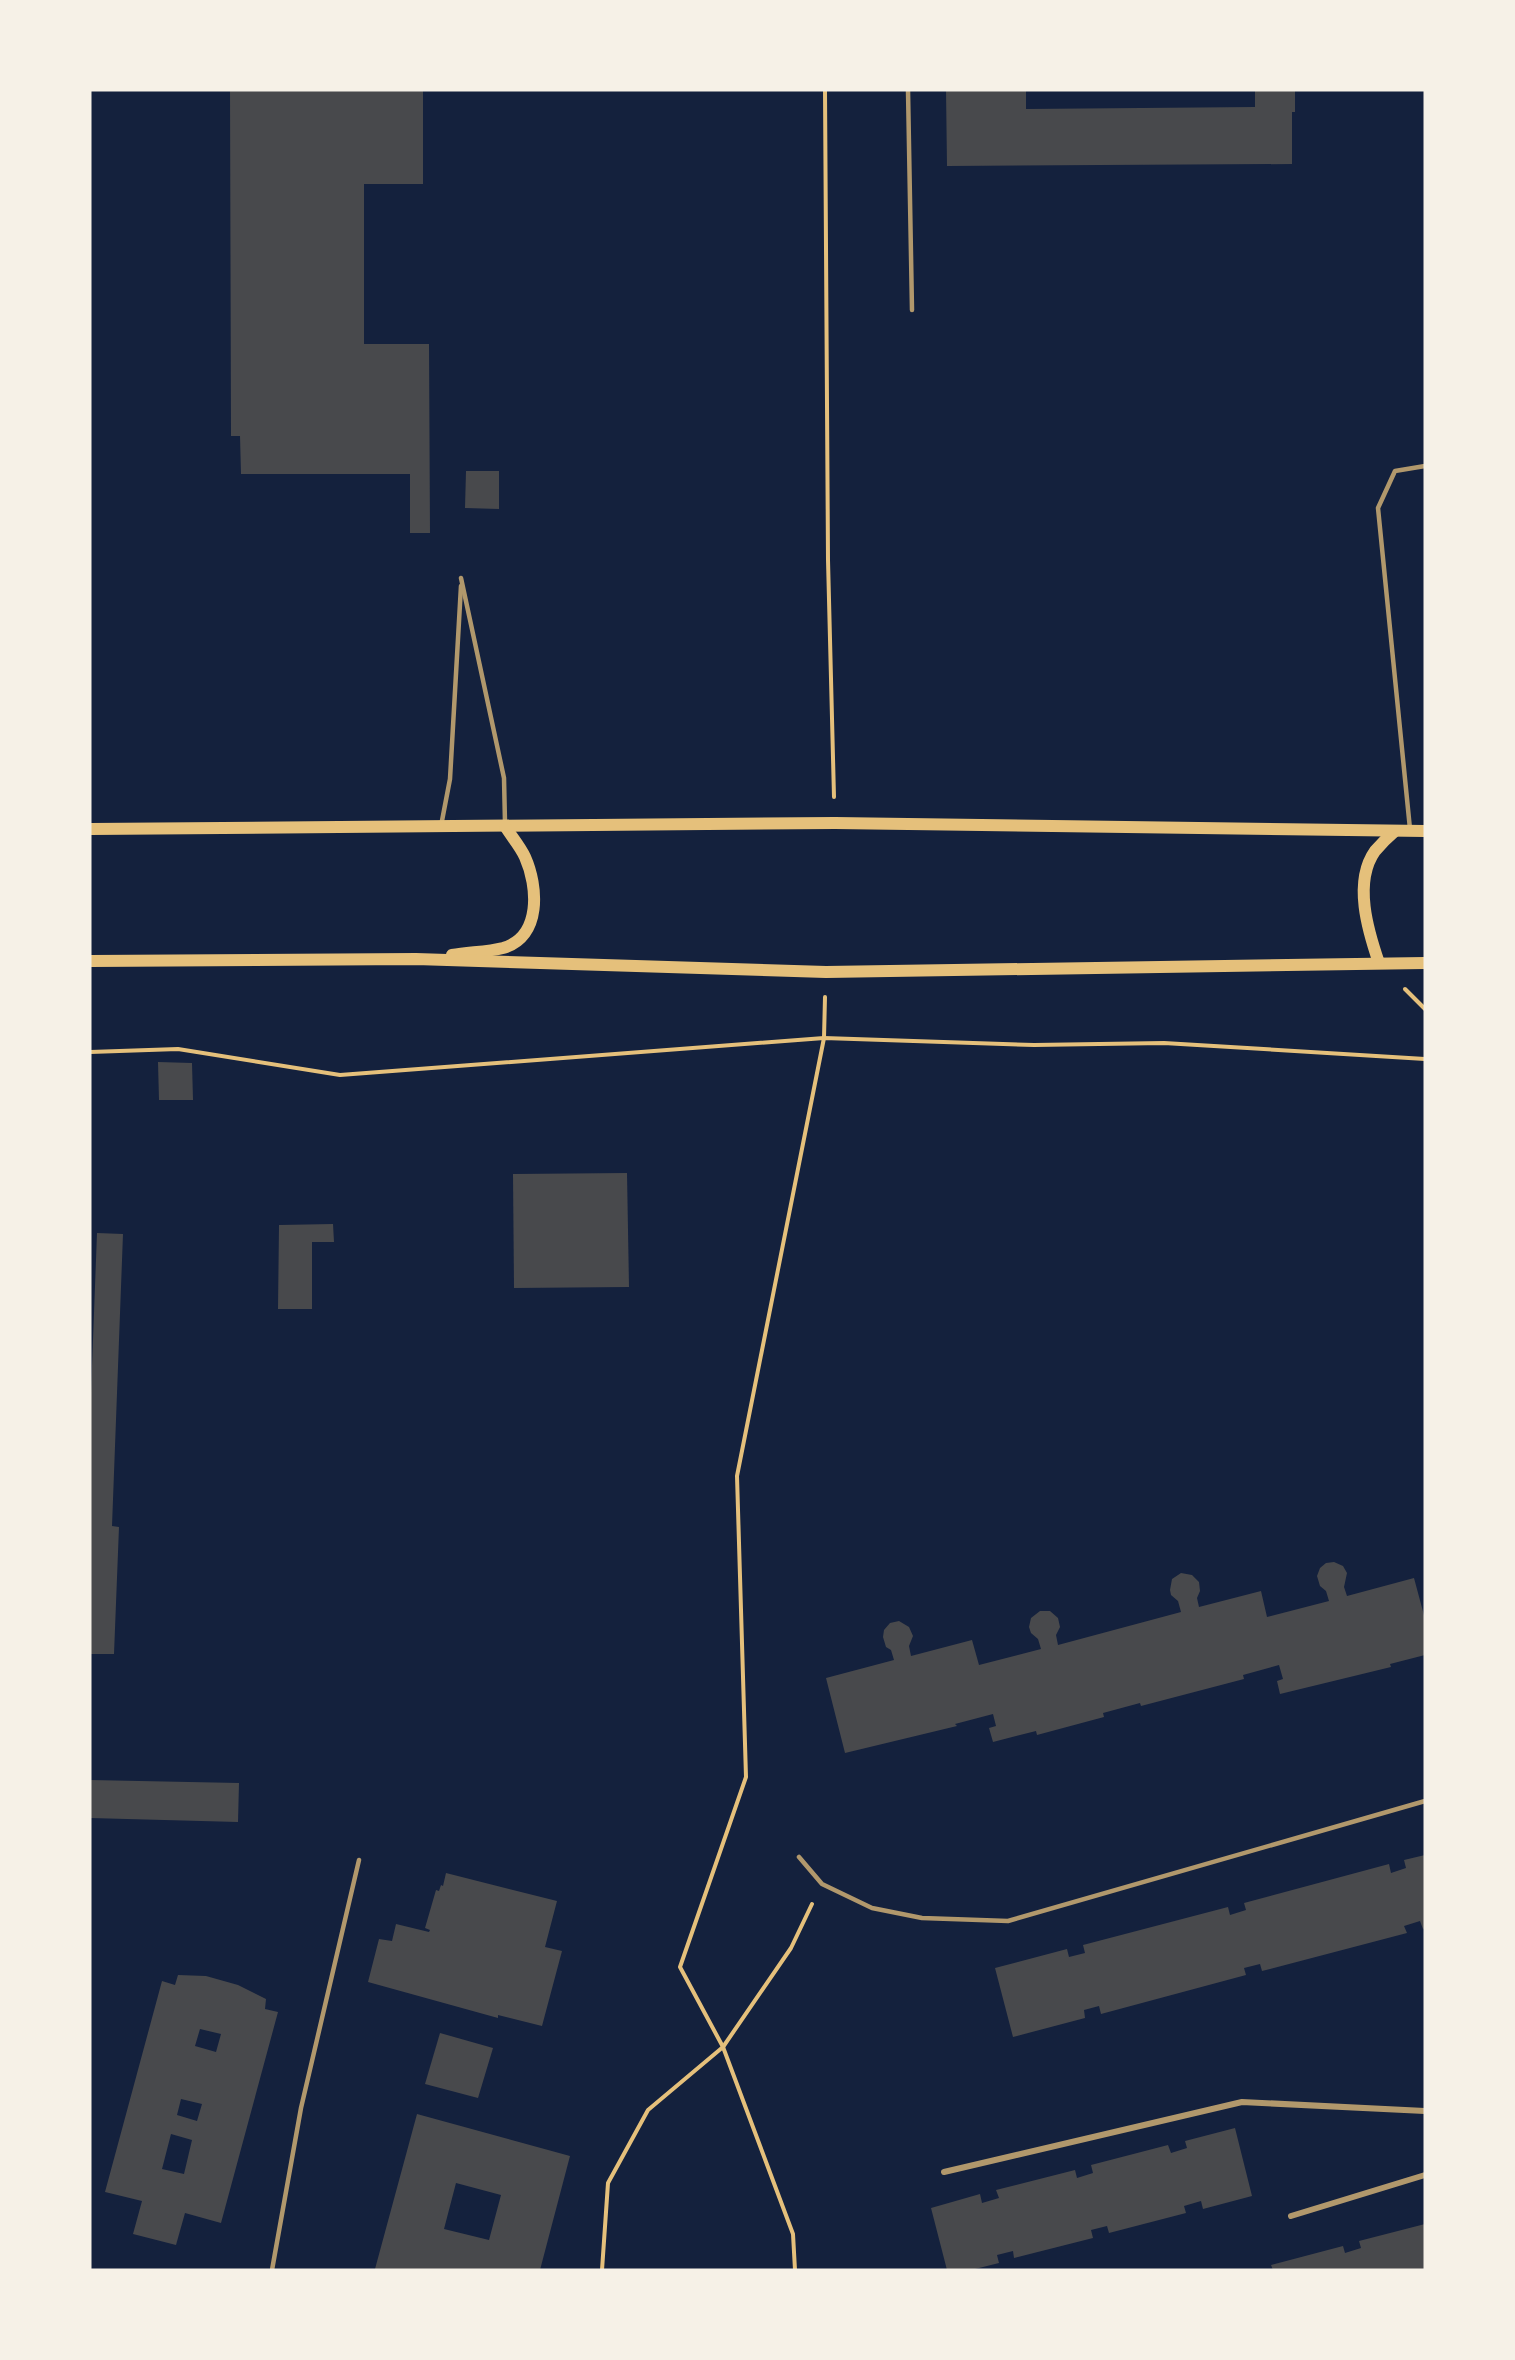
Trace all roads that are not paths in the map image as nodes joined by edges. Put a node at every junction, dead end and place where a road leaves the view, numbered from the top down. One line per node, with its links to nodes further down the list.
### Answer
1 (908, 90): 2 (lane)
2 (912, 310)
3 (1425, 466): 8 (lane)
4 (441, 826): 5 (main road); 5 (lane); 6 (main road)
5 (505, 826): 7 (main road); 10 (main road)
6 (90, 829)
7 (1395, 831): 8 (main road); 12 (main road)
8 (1410, 831): 9 (main road)
9 (1425, 831)
10 (416, 959): 11 (main road); 12 (main road)
11 (90, 961)
12 (1378, 963): 13 (main road)
13 (1425, 963)
14 (1425, 1802): 15 (lane)
15 (799, 1857)
16 (359, 1860): 21 (lane)
17 (1425, 2111): 18 (street)
18 (944, 2172)
19 (1425, 2175): 20 (street)
20 (1291, 2216)
21 (272, 2270)

